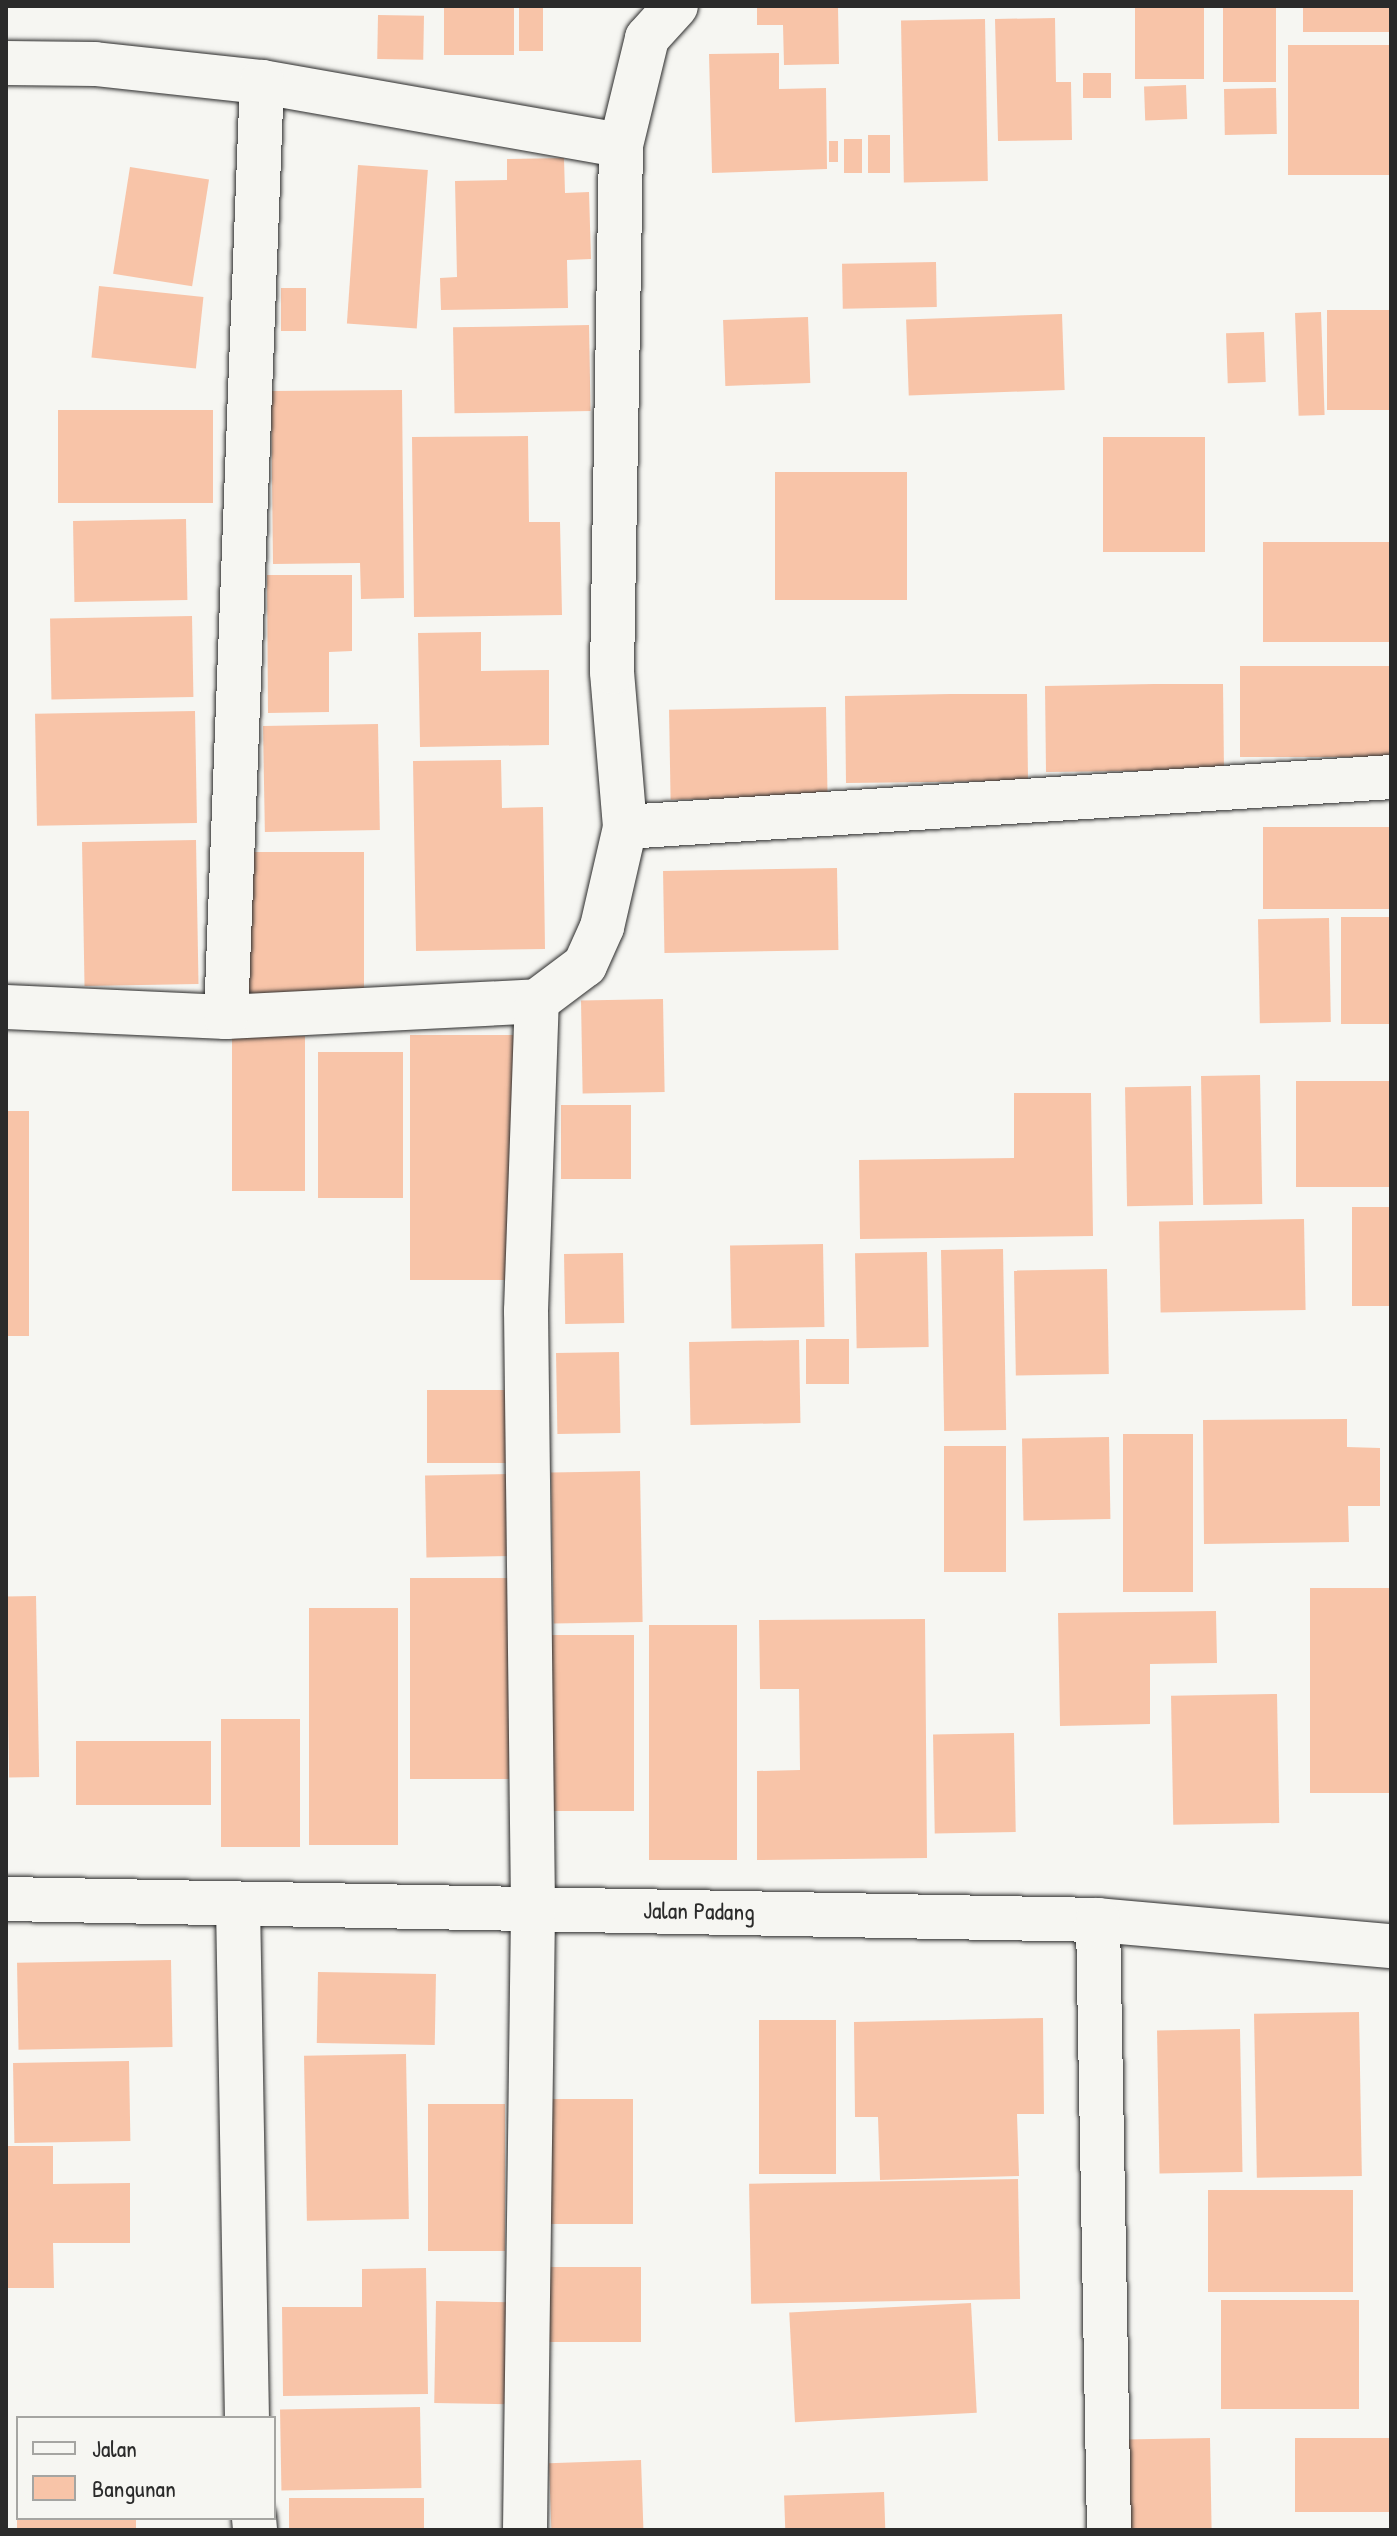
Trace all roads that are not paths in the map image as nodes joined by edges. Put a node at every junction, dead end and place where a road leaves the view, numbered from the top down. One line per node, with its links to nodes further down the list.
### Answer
1 (676, 6): 4 (street)
2 (6, 63): 3 (street)
3 (262, 82): 4 (street); 9 (street)
4 (621, 145): 6 (street)
5 (1391, 777): 6 (street)
6 (625, 827): 7 (street)
7 (537, 1001): 9 (street); 12 (street)
8 (6, 1007): 9 (street)
9 (226, 1017)
10 (6, 1899): 11 (street, Jalan Padang)
11 (238, 1904): 12 (street, Jalan Padang); 15 (street)
12 (533, 1908): 13 (street, Jalan Padang); 16 (street)
13 (1098, 1920): 14 (street, Jalan Padang); 17 (street)
14 (1391, 1946)
15 (247, 2416)
16 (525, 2530)
17 (1109, 2530)

